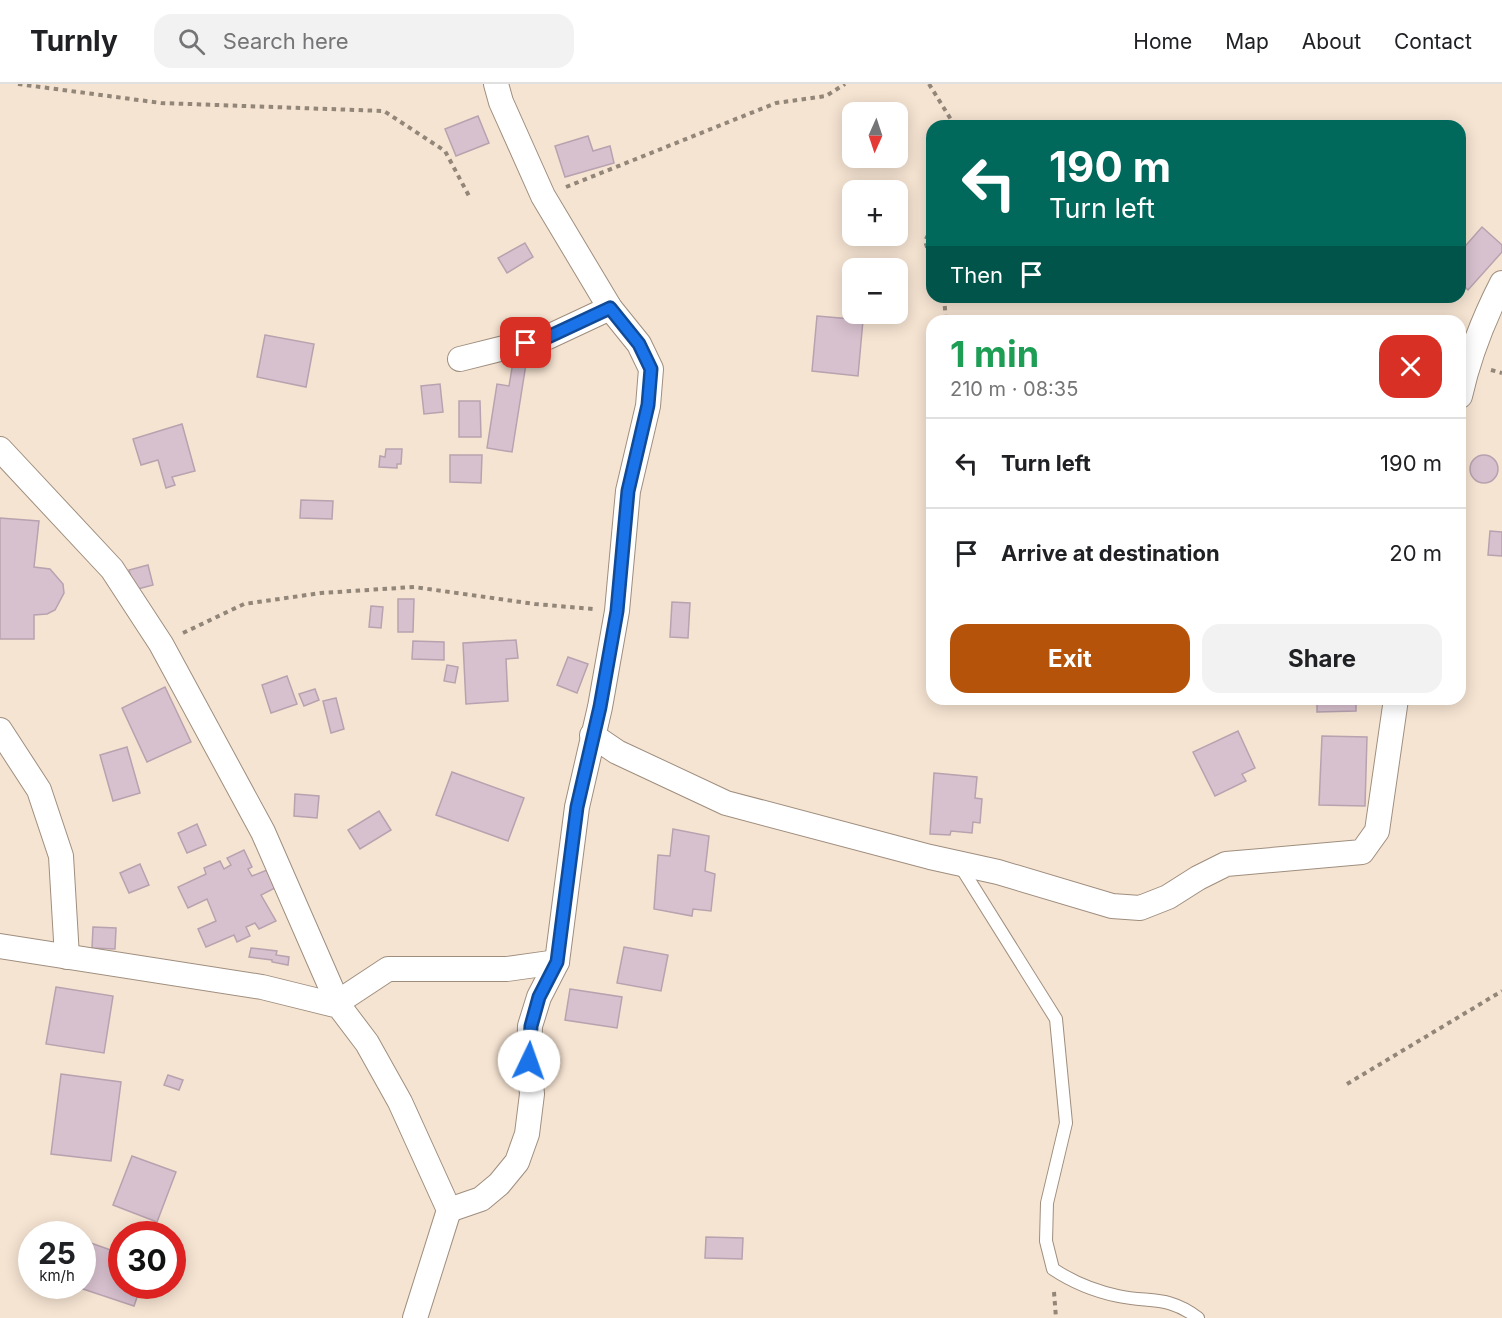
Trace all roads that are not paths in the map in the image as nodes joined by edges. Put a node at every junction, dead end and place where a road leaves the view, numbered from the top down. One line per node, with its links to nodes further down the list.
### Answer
1 (496, 84): 3 (street)
2 (1502, 283): 5 (street)
3 (610, 308): 4 (street); 9 (street)
4 (460, 359)
5 (1466, 376)
6 (0, 449): 14 (street)
7 (1395, 705): 10 (street)
8 (0, 730): 12 (street)
9 (592, 735): 10 (street); 13 (street)
10 (958, 863): 17 (lane)
11 (0, 946): 12 (street)
12 (67, 957): 14 (street)
13 (557, 962): 14 (street); 15 (street)
14 (339, 1004): 15 (street)
15 (449, 1210): 16 (street)
16 (415, 1318)
17 (1198, 1318)

